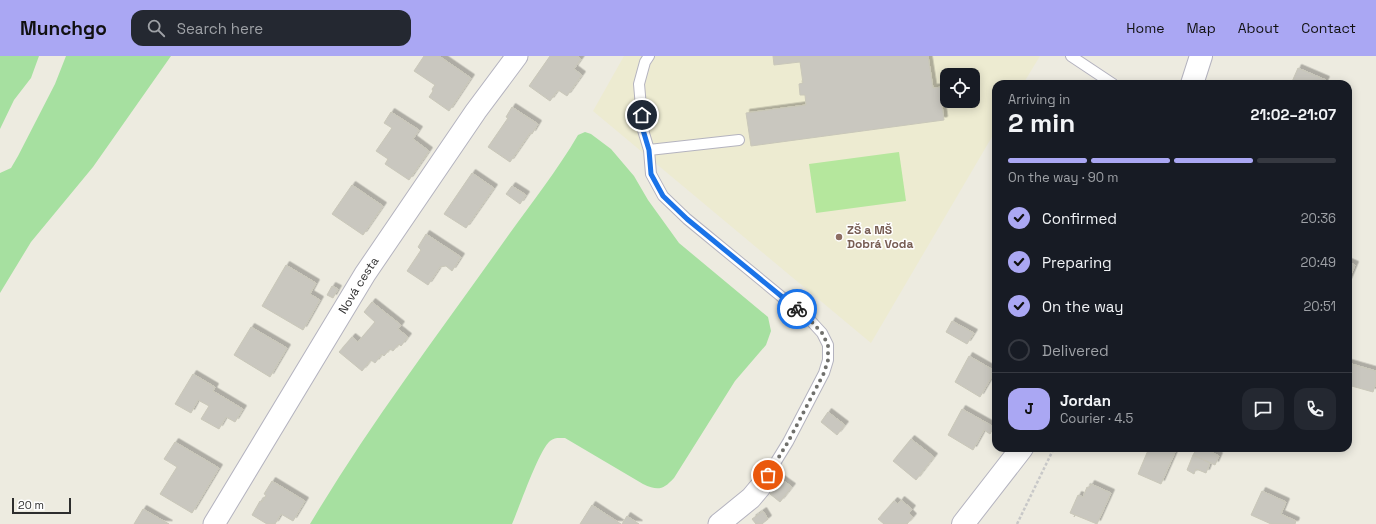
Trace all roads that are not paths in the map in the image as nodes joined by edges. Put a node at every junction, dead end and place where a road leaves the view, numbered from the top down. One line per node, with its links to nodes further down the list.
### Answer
1 (517, 56): 11 (street, Nová cesta)
2 (649, 56): 8 (lane)
3 (1071, 56): 5 (lane)
4 (1201, 56): 6 (street)
5 (1107, 80)
6 (1193, 80)
7 (738, 140): 8 (lane)
8 (649, 150): 10 (lane)
9 (1019, 452): 13 (street)
10 (761, 486): 12 (street)
11 (214, 524)
12 (719, 524)
13 (963, 524)

